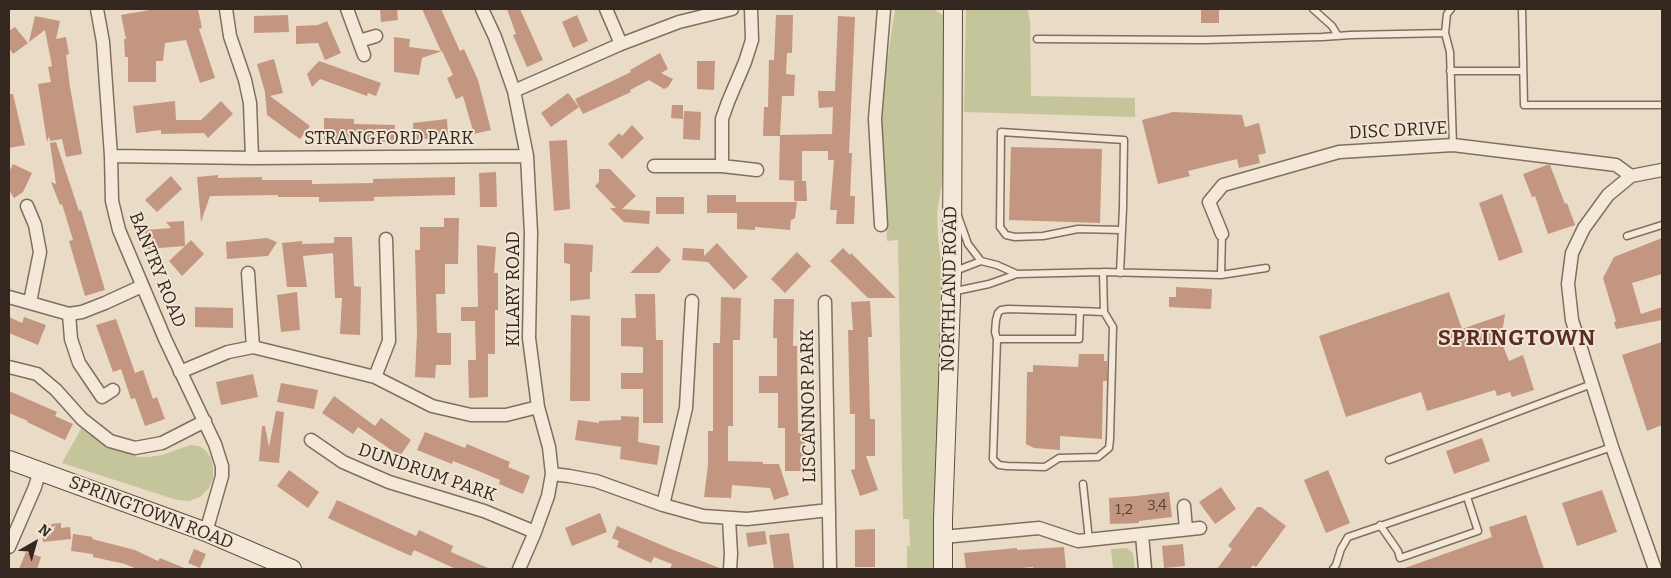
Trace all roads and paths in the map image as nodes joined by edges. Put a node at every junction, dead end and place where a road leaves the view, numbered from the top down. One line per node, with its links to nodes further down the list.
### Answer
1 (97, 9): 25 (street, BANTRY ROAD)
2 (226, 9): 27 (street)
3 (347, 9): 17 (street)
4 (482, 9): 22 (street, KILARY ROAD)
5 (606, 9): 18 (street)
6 (732, 9): 18 (street)
7 (751, 9): 29 (street)
8 (884, 9): 35 (street)
9 (953, 9): 33 (main road, NORTHLAND ROAD)
10 (1313, 9): 15 (lane)
11 (1452, 9): 13 (lane)
12 (1522, 9): 21 (lane)
13 (1445, 33): 15 (lane); 20 (lane)
14 (376, 36): 17 (street)
15 (1338, 36): 16 (lane)
16 (1037, 39)
17 (359, 42): 19 (street)
18 (621, 44): 22 (street)
19 (364, 54)
20 (1450, 71): 21 (lane); 24 (lane)
21 (1523, 71): 23 (lane)
22 (514, 91): 26 (street, KILARY ROAD)
23 (1662, 106)
24 (1453, 145): 32 (street, DISC DRIVE); 38 (street, DISC DRIVE)
25 (111, 156): 27 (street, STRANGFORD PARK); 49 (street, BANTRY ROAD)
26 (527, 156): 27 (street, STRANGFORD PARK); 65 (street, KILARY ROAD)
27 (252, 158)
28 (654, 166): 29 (street)
29 (722, 166): 30 (street)
30 (757, 170)
31 (1662, 170): 32 (street)
32 (1631, 176): 63 (street)
33 (952, 198): 41 (lane); 43 (main road, NORTHLAND ROAD)
34 (27, 206): 53 (street)
35 (881, 224)
36 (1662, 225): 39 (lane)
37 (1122, 230): 37 (lane); 46 (lane)
38 (1222, 234): 48 (lane)
39 (1627, 236)
40 (386, 239): 62 (street)
41 (981, 261): 43 (lane); 47 (lane)
42 (1266, 268): 48 (lane)
43 (952, 272): 50 (main road, NORTHLAND ROAD)
44 (1103, 272): 46 (lane); 47 (lane); 56 (lane)
45 (248, 273): 59 (street)
46 (1120, 273): 48 (lane)
47 (1017, 274): 50 (lane)
48 (1221, 275)
49 (142, 286): 57 (street); 61 (street, BANTRY ROAD)
50 (951, 292): 85 (main road, NORTHLAND ROAD)
51 (9, 297): 53 (street)
52 (692, 301): 75 (street)
53 (30, 302): 57 (street)
54 (825, 302): 77 (street, LISCANNOR PARK)
55 (1080, 311): 56 (lane); 58 (lane); 58 (lane)
56 (1104, 312): 58 (lane)
57 (69, 314): 64 (street)
58 (997, 339)
59 (253, 347): 61 (street); 62 (street)
60 (9, 367): 66 (street)
61 (180, 372): 66 (street, BANTRY ROAD)
62 (375, 377): 65 (street)
63 (1592, 384): 68 (street); 70 (lane)
64 (113, 390)
65 (538, 407): 72 (street, KILARY ROAD)
66 (205, 421): 82 (street, BANTRY ROAD)
67 (310, 440): 83 (street, DUNDRUM PARK)
68 (1612, 447): 74 (lane); 95 (street)
69 (9, 460): 71 (main road, SPRINGTOWN ROAD)
70 (1388, 460)
71 (40, 470): 82 (main road, SPRINGTOWN ROAD); 87 (street)
72 (552, 474): 75 (street); 83 (street, KILARY ROAD)
73 (1083, 484): 86 (lane)
74 (1467, 497): 79 (lane); 79 (lane)
75 (663, 506): 78 (street)
76 (1184, 506): 81 (street)
77 (829, 510): 78 (street); 91 (street, LISCANNOR PARK)
78 (729, 519): 90 (street)
79 (1380, 526): 94 (lane)
80 (1200, 528): 81 (street)
81 (1186, 529): 84 (street)
82 (206, 532): 88 (main road, SPRINGTOWN ROAD)
83 (535, 532): 89 (street, KILARY ROAD)
84 (1142, 535): 86 (street); 93 (street)
85 (943, 537): 86 (street); 92 (main road, NORTHLAND ROAD)
86 (1088, 540)
87 (9, 547)
88 (292, 569)
89 (519, 569)
90 (730, 569)
91 (830, 569)
92 (943, 569)
93 (1145, 569)
94 (1333, 569)
95 (1655, 569)

